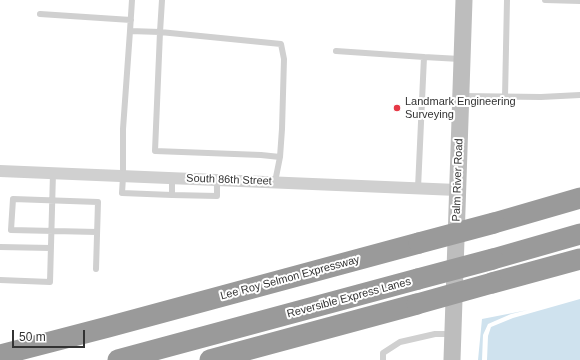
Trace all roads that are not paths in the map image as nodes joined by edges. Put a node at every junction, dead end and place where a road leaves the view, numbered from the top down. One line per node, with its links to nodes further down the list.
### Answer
1 (132, 0): 8 (lane)
2 (162, 0): 10 (lane)
3 (464, 0): 13 (street, Palm River Road)
4 (507, 0): 16 (lane)
5 (545, 0): 6 (lane)
6 (580, 1)
7 (40, 14): 8 (lane)
8 (131, 20): 9 (lane)
9 (130, 31): 10 (lane); 20 (lane)
10 (160, 32): 17 (lane); 17 (lane)
11 (336, 51): 12 (lane)
12 (424, 57): 13 (lane); 24 (lane)
13 (462, 59): 15 (street, Palm River Road)
14 (580, 95): 16 (lane)
15 (460, 96): 16 (lane); 25 (street, Palm River Road)
16 (505, 97)
17 (280, 157): 23 (lane)
18 (0, 171): 19 (street, South 86th Street)
19 (53, 173): 20 (street, South 86th Street); 28 (lane)
20 (123, 177): 21 (street, South 86th Street); 26 (lane)
21 (172, 178): 22 (street, South 86th Street); 26 (lane)
22 (217, 180): 23 (street, South 86th Street); 26 (lane)
23 (275, 182): 24 (street, South 86th Street)
24 (418, 188): 25 (street, South 86th Street)
25 (457, 190): 37 (street, Palm River Road)
26 (172, 195)
27 (580, 198): 38 (highway, Lee Roy Selmon Expressway, bridge)
28 (52, 201): 29 (lane); 29 (lane); 30 (lane)
29 (51, 230): 30 (lane); 33 (lane)
30 (97, 232): 35 (lane)
31 (580, 234): 39 (highway, Reversible Express Lanes, bridge)
32 (0, 247): 33 (lane)
33 (51, 248): 36 (lane)
34 (580, 259): 40 (highway, bridge)
35 (96, 269)
36 (0, 280)
37 (453, 334): 41 (lane); 42 (street, Palm River Road)
38 (0, 355)
39 (118, 360)
40 (210, 360)
41 (382, 360)
42 (452, 360)

